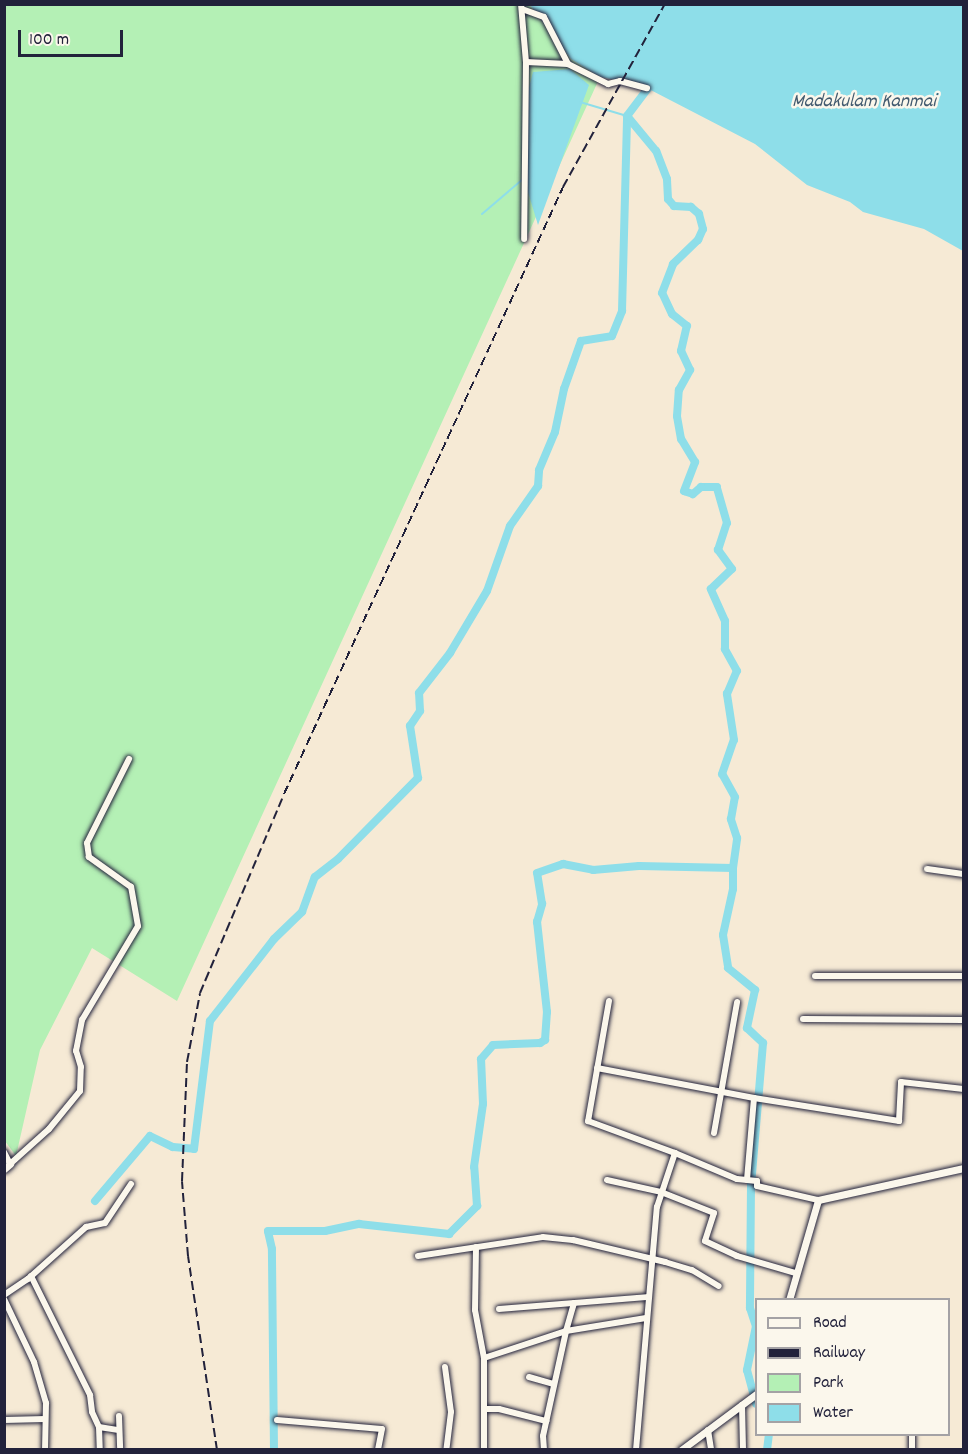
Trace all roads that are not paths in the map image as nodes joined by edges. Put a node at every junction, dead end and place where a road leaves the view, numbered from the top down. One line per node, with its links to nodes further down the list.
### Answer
1 (521, 7): 2 (street); 3 (street)
2 (526, 62): 3 (street); 5 (street)
3 (568, 64): 4 (street)
4 (647, 88)
5 (524, 239)
6 (129, 759): 22 (street)
7 (927, 869): 8 (street)
8 (963, 874)
9 (815, 976): 10 (street)
10 (963, 976)
11 (609, 1001): 15 (street)
12 (737, 1002): 17 (street)
13 (803, 1019): 14 (street)
14 (963, 1020)
15 (597, 1068): 17 (street); 21 (street)
16 (963, 1089): 18 (street)
17 (721, 1092): 18 (street); 19 (street)
18 (754, 1098): 25 (street)
19 (714, 1133)
20 (4, 1152): 22 (street)
21 (675, 1153): 25 (street); 27 (street)
22 (7, 1167)
23 (963, 1168): 28 (street)
24 (607, 1180): 27 (street)
25 (747, 1180): 28 (street)
26 (131, 1184): 33 (street)
27 (662, 1192): 31 (street); 32 (street)
28 (818, 1200): 32 (street)
29 (476, 1247): 30 (street); 31 (street); 42 (street)
30 (418, 1256)
31 (651, 1260): 34 (street); 36 (street)
32 (795, 1273): 37 (street)
33 (32, 1276): 35 (street); 54 (street)
34 (719, 1286)
35 (4, 1297): 50 (street)
36 (647, 1297): 38 (street); 40 (street)
37 (789, 1298)
38 (574, 1303): 39 (street); 41 (street)
39 (499, 1309)
40 (646, 1318): 41 (street); 64 (street)
41 (566, 1331): 42 (street); 45 (street)
42 (484, 1358): 48 (street)
43 (445, 1367): 61 (street)
44 (529, 1377): 45 (street)
45 (554, 1384): 53 (street)
46 (754, 1396): 47 (street)
47 (742, 1406): 56 (street); 67 (street)
48 (484, 1409): 53 (street); 62 (street)
49 (119, 1416): 55 (street)
50 (45, 1419): 51 (street); 57 (street)
51 (4, 1420)
52 (277, 1420): 60 (street)
53 (546, 1421): 63 (street)
54 (99, 1427): 55 (street); 58 (street)
55 (119, 1430): 59 (street)
56 (708, 1430): 65 (street); 66 (street)
57 (45, 1449)
58 (100, 1449)
59 (120, 1449)
60 (378, 1449)
61 (446, 1449)
62 (484, 1449)
63 (544, 1449)
64 (636, 1449)
65 (681, 1449)
66 (711, 1449)
67 (743, 1449)

